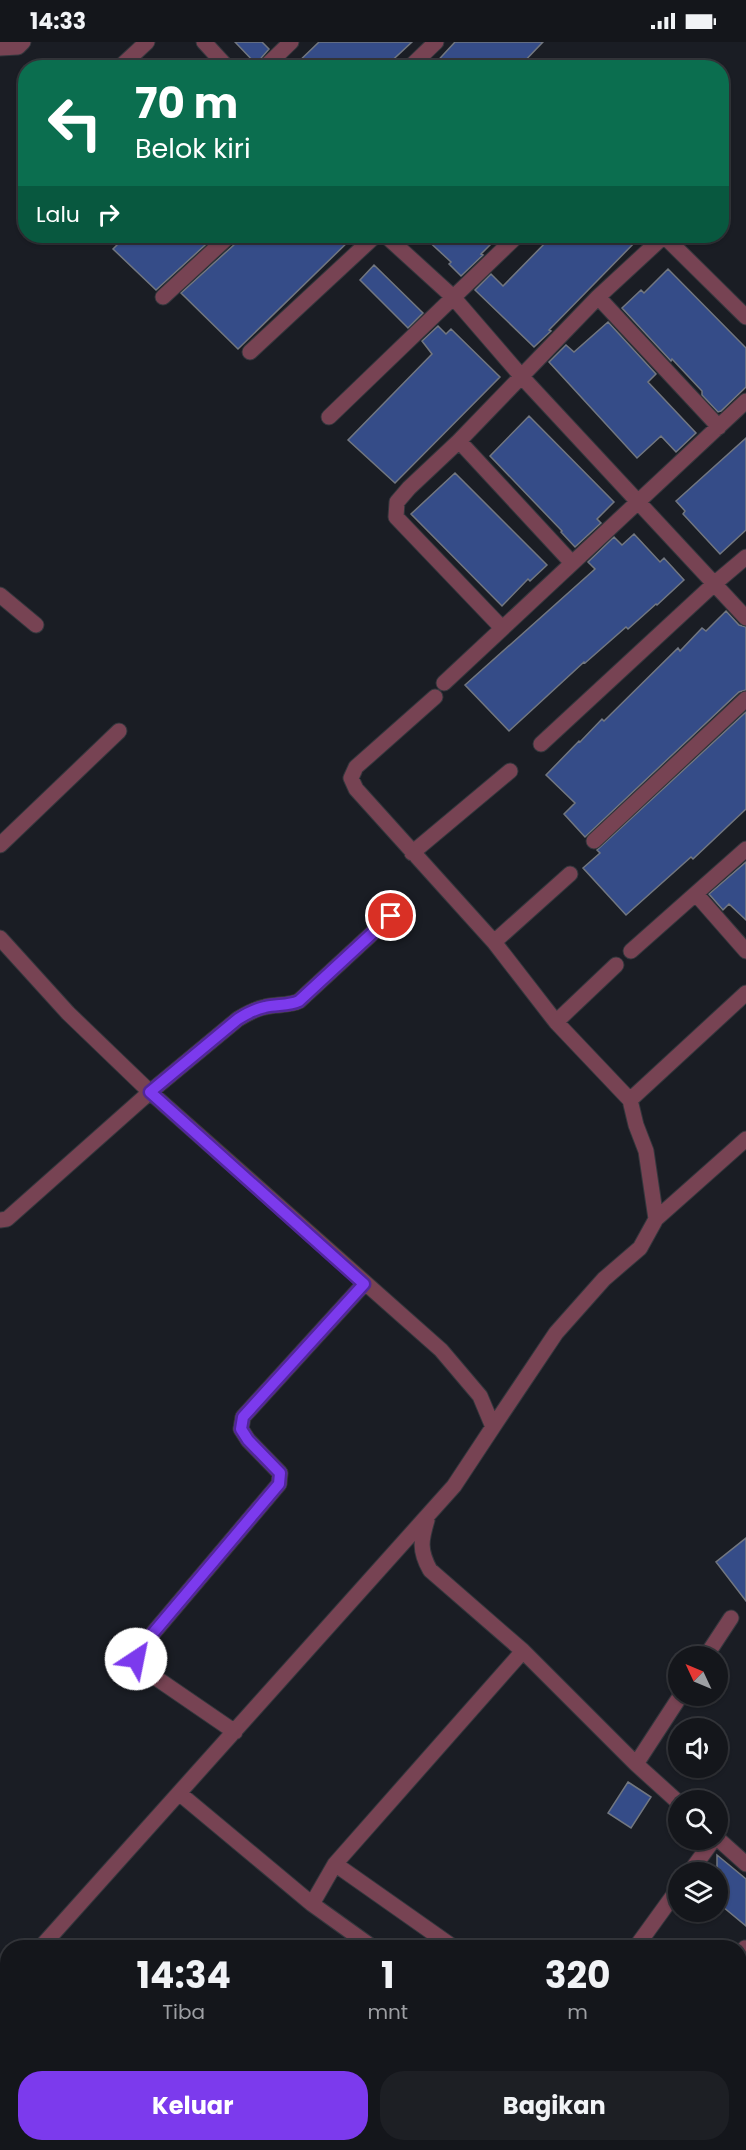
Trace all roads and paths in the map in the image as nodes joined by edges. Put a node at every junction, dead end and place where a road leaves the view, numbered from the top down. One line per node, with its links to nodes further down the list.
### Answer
1 (23, 42): 6 (street)
2 (147, 42): 7 (street)
3 (204, 42): 8 (street)
4 (291, 42): 9 (street)
5 (436, 42): 10 (street)
6 (0, 48)
7 (128, 60)
8 (221, 60)
9 (272, 60)
10 (417, 60)
11 (221, 243): 17 (street)
12 (367, 243): 21 (street)
13 (394, 243): 18 (street)
14 (511, 243): 18 (street)
15 (656, 243): 19 (street)
16 (671, 243): 20 (street)
17 (163, 297)
18 (453, 297): 22 (street); 24 (street)
19 (598, 297): 22 (street); 25 (street)
20 (746, 317)
21 (250, 352)
22 (522, 377): 26 (street); 27 (street)
23 (746, 401): 25 (street)
24 (329, 417)
25 (719, 427): 27 (street)
26 (459, 441): 29 (street); 34 (street)
27 (638, 502): 29 (street); 30 (street)
28 (746, 557): 30 (street)
29 (572, 563): 34 (street)
30 (714, 584): 32 (street); 39 (street)
31 (0, 595): 33 (street)
32 (746, 618)
33 (36, 625)
34 (502, 628): 35 (street)
35 (444, 682)
36 (435, 697): 44 (street)
37 (746, 699): 41 (street)
38 (119, 731): 42 (street)
39 (541, 744)
40 (510, 771): 44 (street)
41 (594, 841)
42 (0, 845)
43 (746, 849): 46 (street)
44 (412, 853): 49 (street)
45 (570, 874): 49 (street)
46 (696, 894): 50 (street); 51 (street)
47 (391, 916): 55 (street)
48 (0, 938): 55 (street)
49 (494, 942): 54 (street)
50 (632, 951)
51 (746, 951)
52 (616, 965): 54 (street)
53 (746, 993): 56 (street)
54 (556, 1022): 56 (street)
55 (150, 1092): 59 (street); 60 (street)
56 (630, 1100): 58 (street)
57 (746, 1139): 58 (street)
58 (656, 1219): 61 (street)
59 (0, 1220)
60 (364, 1284): 61 (street); 67 (street)
61 (493, 1427): 62 (street)
62 (430, 1512): 65 (street); 67 (street)
63 (731, 1618): 64 (street)
64 (713, 1646)
65 (523, 1651): 68 (street); 72 (street)
66 (674, 1706): 68 (street)
67 (235, 1732): 69 (street)
68 (636, 1764): 70 (street)
69 (179, 1793): 75 (street); 76 (street)
70 (668, 1793)
71 (728, 1849): 73 (street)
72 (335, 1864): 75 (street); 78 (street)
73 (746, 1864)
74 (668, 1902): 79 (street)
75 (312, 1904): 77 (street)
76 (47, 1940)
77 (362, 1940)
78 (443, 1940)
79 (641, 1940)

